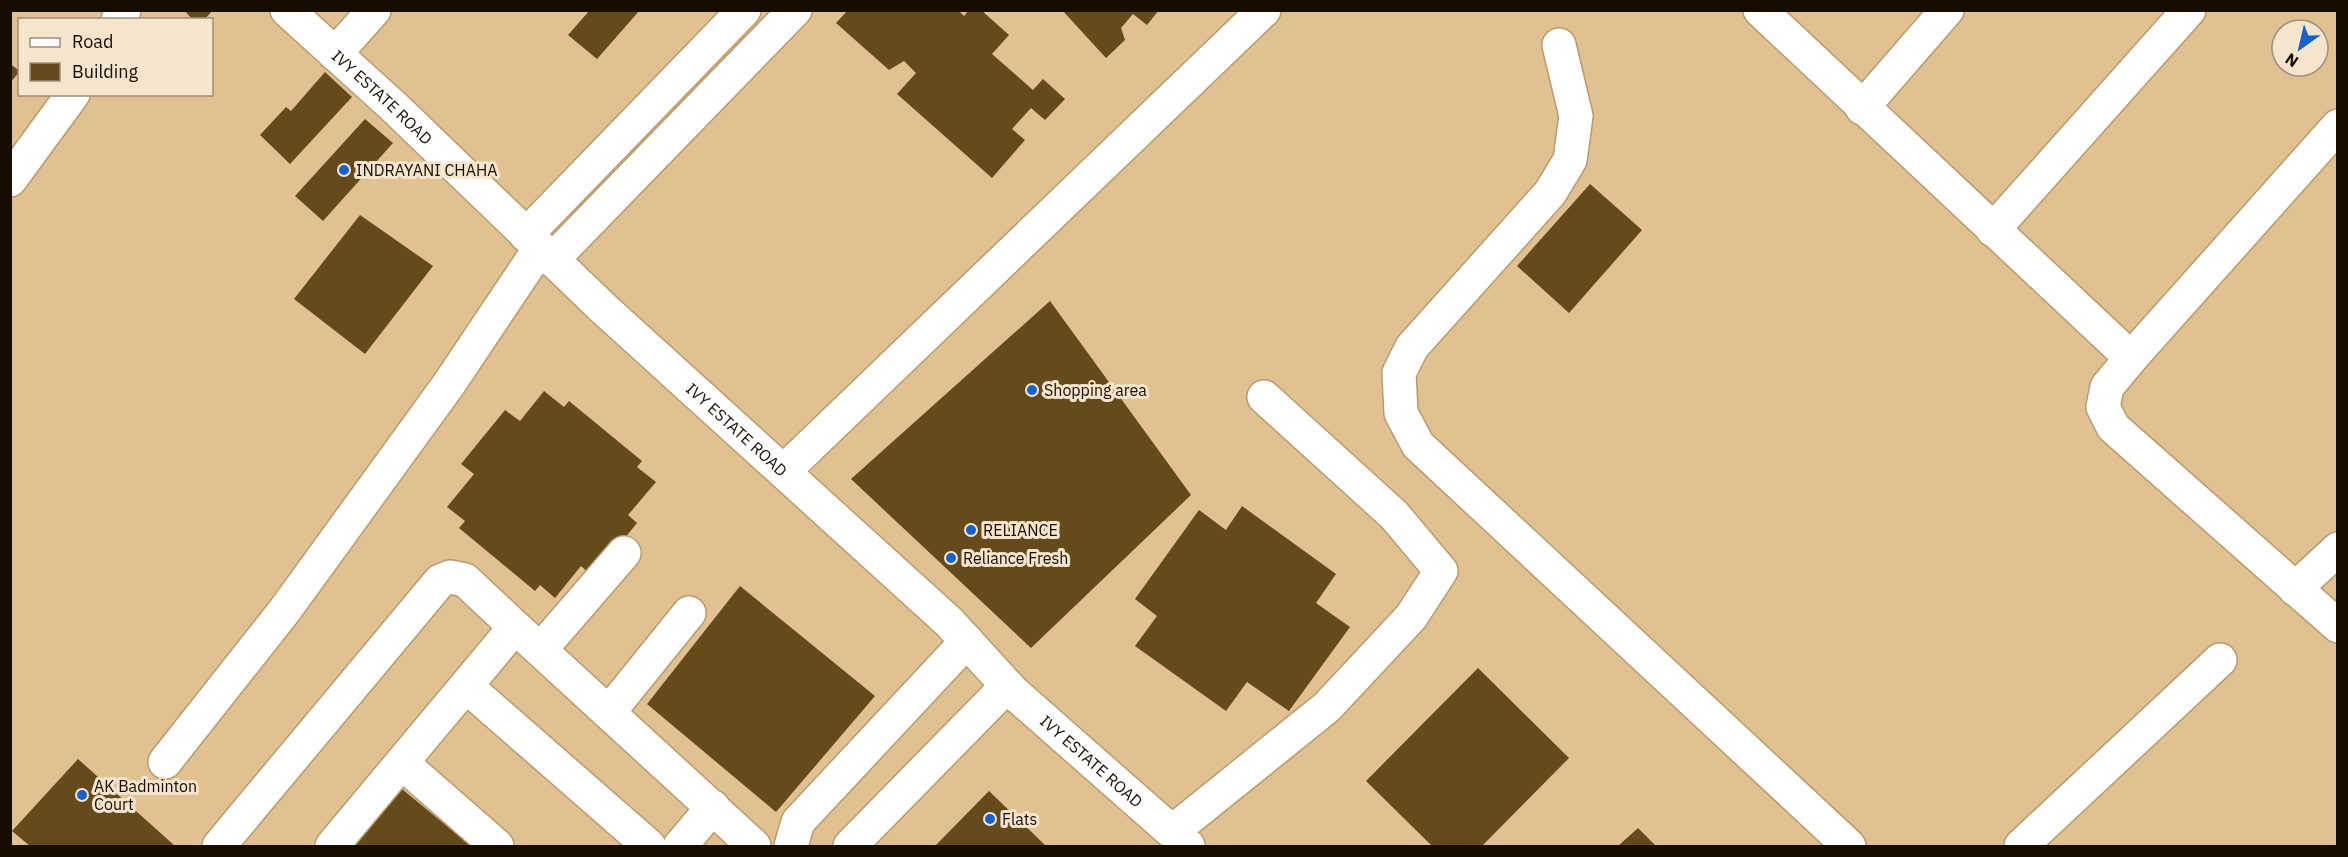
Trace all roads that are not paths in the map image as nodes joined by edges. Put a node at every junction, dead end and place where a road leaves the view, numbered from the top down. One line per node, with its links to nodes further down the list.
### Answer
1 (287, 10): 10 (street, IVY ESTATE ROAD)
2 (374, 10): 10 (street)
3 (744, 10): 16 (street)
4 (795, 10): 16 (street)
5 (1264, 10): 19 (street)
6 (1760, 10): 12 (street)
7 (1947, 10): 12 (street)
8 (2189, 10): 15 (street)
9 (1559, 45): 44 (street)
10 (335, 54): 16 (street, IVY ESTATE ROAD)
11 (72, 96): 14 (street)
12 (1862, 108): 15 (street)
13 (2337, 126): 17 (street)
14 (10, 180)
15 (1993, 230): 17 (street)
16 (539, 248): 19 (street, IVY ESTATE ROAD); 32 (street)
17 (2131, 357): 22 (street)
18 (1264, 397): 35 (street)
19 (784, 471): 26 (street, IVY ESTATE ROAD)
20 (2337, 549): 22 (street)
21 (624, 553): 27 (street)
22 (2295, 589): 24 (street)
23 (688, 613): 31 (street)
24 (2337, 626)
25 (515, 627): 27 (street); 29 (street); 36 (street)
26 (967, 641): 30 (street, IVY ESTATE ROAD); 42 (street)
27 (541, 649): 31 (street)
28 (2220, 660): 45 (street)
29 (466, 686): 33 (street); 39 (street)
30 (1007, 686): 35 (street, IVY ESTATE ROAD); 43 (street)
31 (609, 712): 34 (street)
32 (165, 762)
33 (402, 763): 37 (street); 38 (street)
34 (713, 807): 40 (street); 41 (street)
35 (1180, 839)
36 (219, 846)
37 (332, 846)
38 (497, 846)
39 (649, 846)
40 (680, 846)
41 (754, 846)
42 (791, 846)
43 (850, 846)
44 (1849, 846)
45 (2021, 846)

